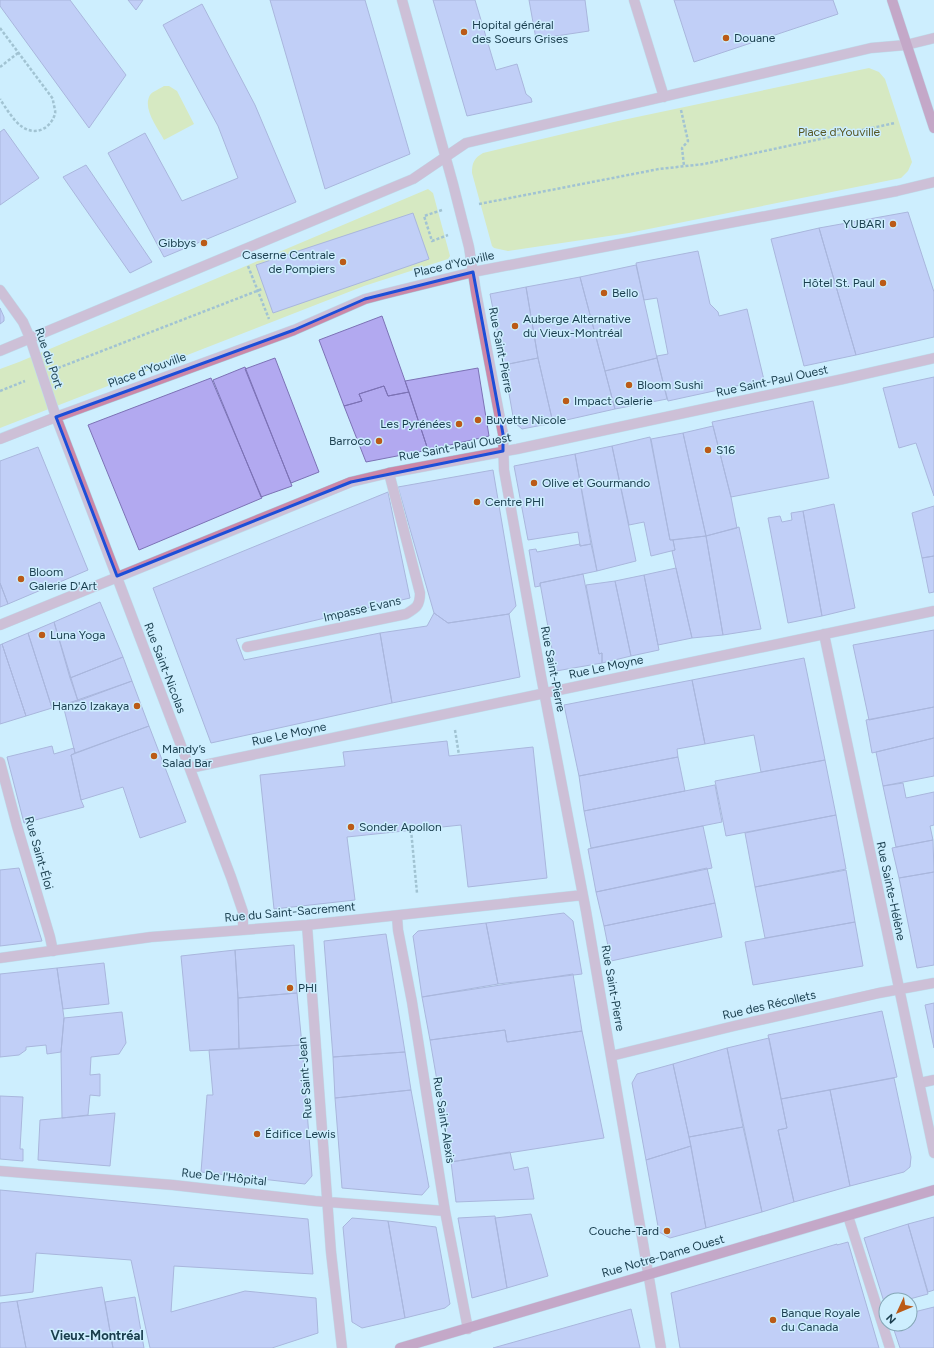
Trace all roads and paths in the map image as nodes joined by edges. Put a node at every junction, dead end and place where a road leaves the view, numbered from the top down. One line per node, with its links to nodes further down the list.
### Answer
1 (402, 0): 14 (street, Rue Saint-Pierre)
2 (634, 0): 9 (street)
3 (892, 0): 6 (street)
4 (0, 28): 7 (path)
5 (934, 38): 6 (street)
6 (906, 45): 9 (street); 13 (street)
7 (18, 53): 8 (path); 10 (path)
8 (0, 67)
9 (664, 97): 14 (street)
10 (0, 99)
11 (681, 110): 15 (path)
12 (895, 123): 15 (path)
13 (934, 128)
14 (446, 157): 21 (street, Rue Saint-Pierre); 26 (street)
15 (684, 166): 17 (path)
16 (934, 182): 21 (street, Place d'Youville)
17 (478, 204)
18 (442, 210): 19 (path)
19 (449, 235)
20 (247, 262): 24 (path)
21 (473, 272): 31 (street, Place d'Youville); 33 (street, Rue Saint-Pierre)
22 (262, 289): 24 (path)
23 (0, 290): 26 (street, Rue du Port)
24 (258, 290): 25 (path); 29 (path)
25 (272, 325)
26 (30, 338): 27 (street); 29 (street, Rue du Port)
27 (0, 351)
28 (934, 358): 33 (street, Rue Saint-Paul Ouest)
29 (42, 375): 30 (path); 31 (street, Rue du Port)
30 (0, 391)
31 (56, 417): 32 (street, Place d'Youville); 35 (street, Rue Saint-Nicolas)
32 (0, 439)
33 (503, 452): 34 (street, Rue Saint-Paul Ouest); 40 (street, Rue Saint-Pierre)
34 (389, 473): 35 (street, Rue Saint-Paul Ouest); 39 (street, Impasse Evans)
35 (117, 576): 37 (street, Rue Saint-Paul Ouest); 44 (street, Rue Saint-Nicolas)
36 (934, 610): 38 (street, Rue Le Moyne)
37 (0, 624)
38 (824, 634): 40 (street, Rue Le Moyne); 54 (street, Rue Sainte-Hélène)
39 (247, 647)
40 (544, 693): 44 (street, Rue Le Moyne); 47 (street, Rue Saint-Pierre)
41 (455, 728): 42 (path)
42 (459, 755)
43 (0, 762): 51 (street, Rue Saint-Éloi)
44 (190, 768): 50 (street, Rue Saint-Nicolas)
45 (411, 830): 46 (path)
46 (417, 893)
47 (583, 895): 48 (street, Rue du Saint-Sacrement); 55 (street, Rue Saint-Pierre)
48 (397, 916): 49 (street, Rue du Saint-Sacrement); 62 (street, Rue Saint-Alexis)
49 (307, 924): 50 (street, Rue du Saint-Sacrement); 61 (street, Rue Saint-Jean)
50 (243, 929): 51 (street, Rue du Saint-Sacrement)
51 (53, 951): 52 (street, Rue du Saint-Sacrement)
52 (0, 958)
53 (934, 984): 54 (street, Rue des Récollets)
54 (899, 990): 55 (street, Rue des Récollets); 57 (street, Rue Sainte-Hélène)
55 (612, 1056): 64 (street, Rue Saint-Pierre)
56 (934, 1080): 57 (street)
57 (920, 1083): 58 (street, Rue Sainte-Hélène)
58 (934, 1153)
59 (0, 1171): 61 (street, Rue De l'Hôpital)
60 (934, 1190): 63 (street, Rue Notre-Dame Ouest)
61 (327, 1201): 62 (street, Rue De l'Hôpital); 66 (street, Rue Saint-Jean)
62 (446, 1211): 65 (street, Rue Saint-Alexis)
63 (848, 1216): 64 (street, Rue Notre-Dame Ouest); 69 (street)
64 (648, 1274): 65 (street, Rue Notre-Dame Ouest); 68 (street, Rue Saint-Pierre)
65 (468, 1329): 67 (street, Rue Notre-Dame Ouest)
66 (342, 1348)
67 (400, 1348)
68 (661, 1348)
69 (890, 1348)

